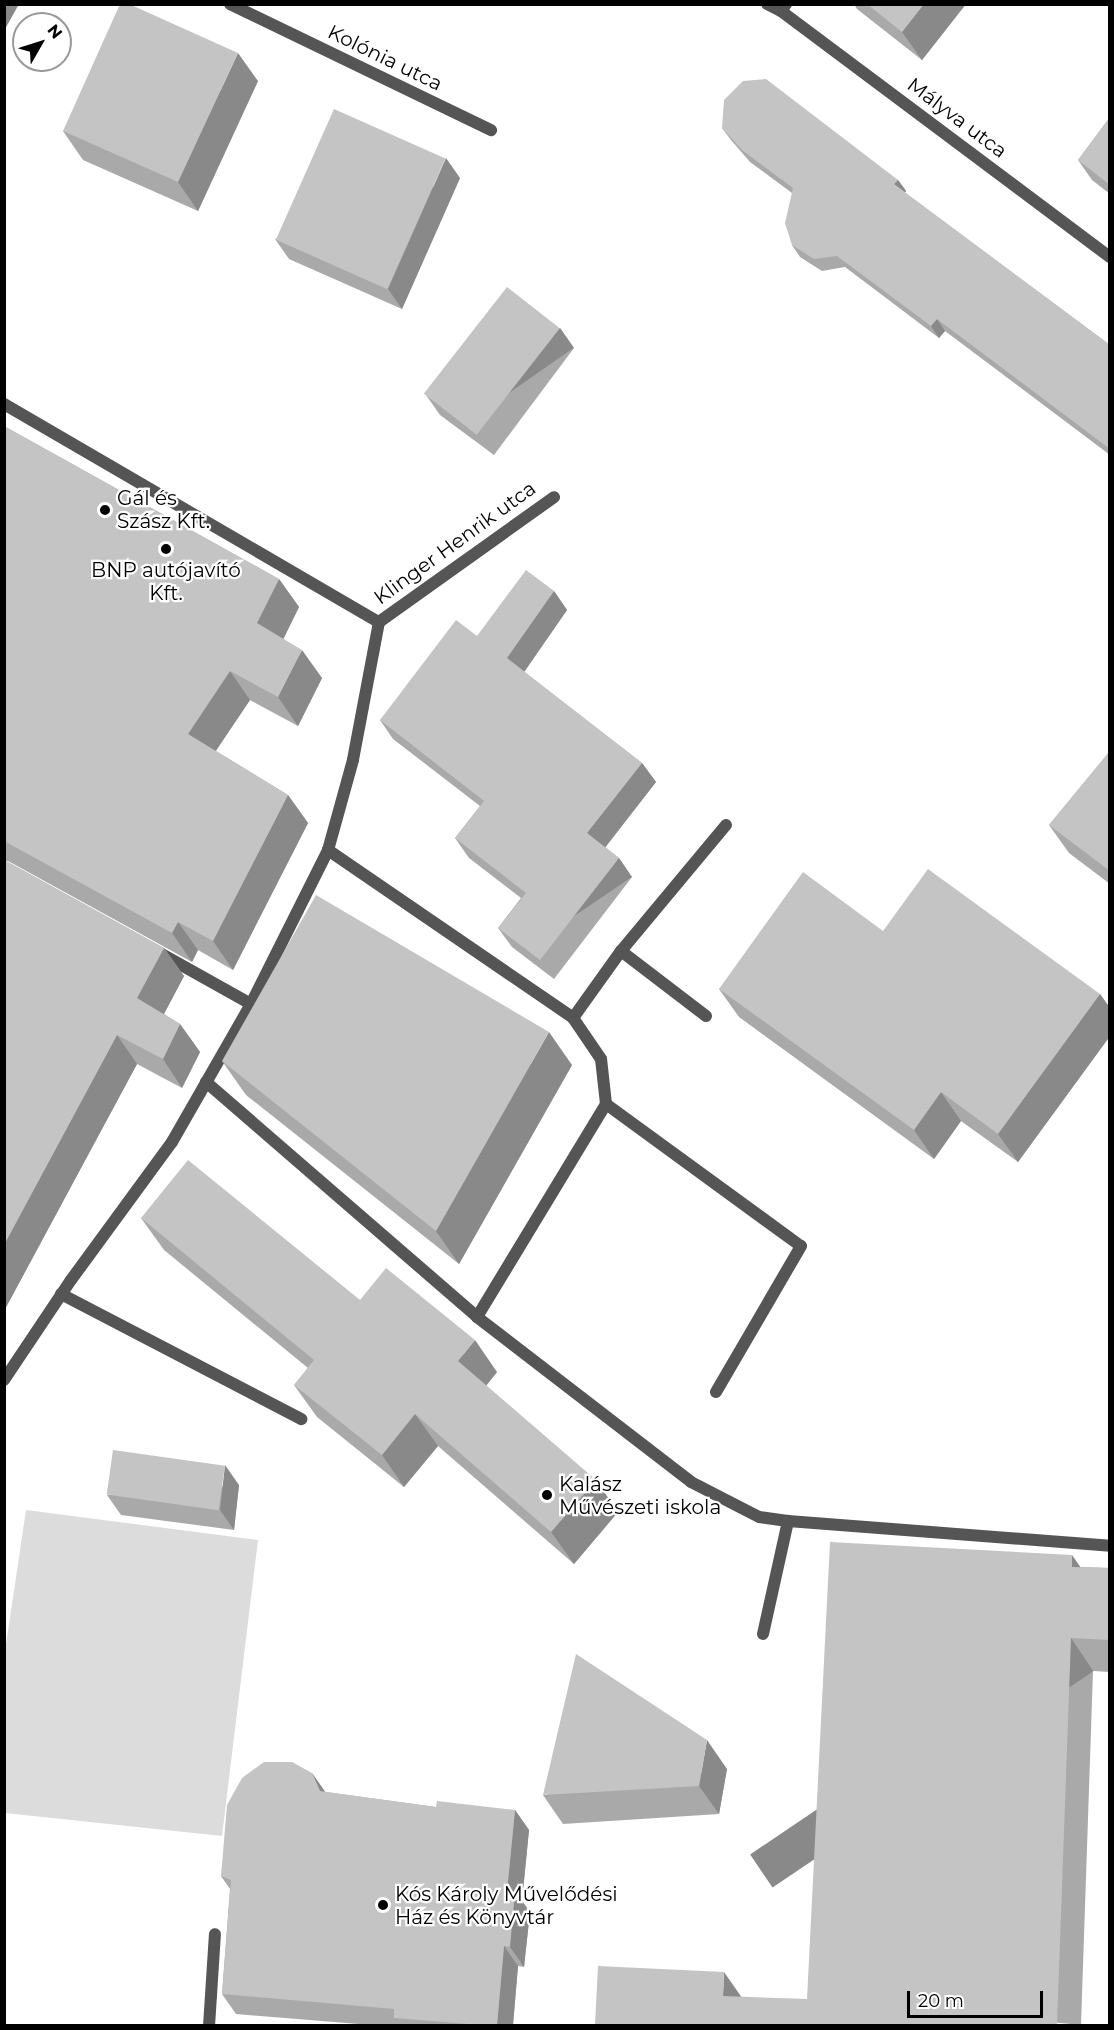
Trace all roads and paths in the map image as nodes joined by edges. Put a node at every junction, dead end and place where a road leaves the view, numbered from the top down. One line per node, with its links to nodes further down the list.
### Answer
1 (230, 4): 4 (street, Kolónia utca)
2 (767, 4): 3 (street, Mályva utca)
3 (783, 8): 5 (street, Mályva utca)
4 (491, 130)
5 (1110, 257)
6 (4, 404): 8 (street, Klinger Henrik utca)
7 (554, 497): 8 (street, Klinger Henrik utca)
8 (379, 622): 10 (street)
9 (726, 825): 12 (street)
10 (328, 850): 13 (street); 15 (street)
11 (147, 946): 13 (street)
12 (621, 951): 14 (street); 15 (street)
13 (251, 1004): 16 (street)
14 (706, 1016)
15 (573, 1018): 17 (street)
16 (206, 1082): 18 (street); 19 (street)
17 (606, 1104): 19 (street); 21 (street)
18 (61, 1294): 20 (street); 22 (street)
19 (477, 1317): 23 (street)
20 (4, 1380)
21 (716, 1392)
22 (301, 1419)
23 (788, 1521): 24 (street); 25 (street)
24 (1110, 1546)
25 (763, 1635)
26 (215, 1935): 27 (street)
27 (209, 2025)

